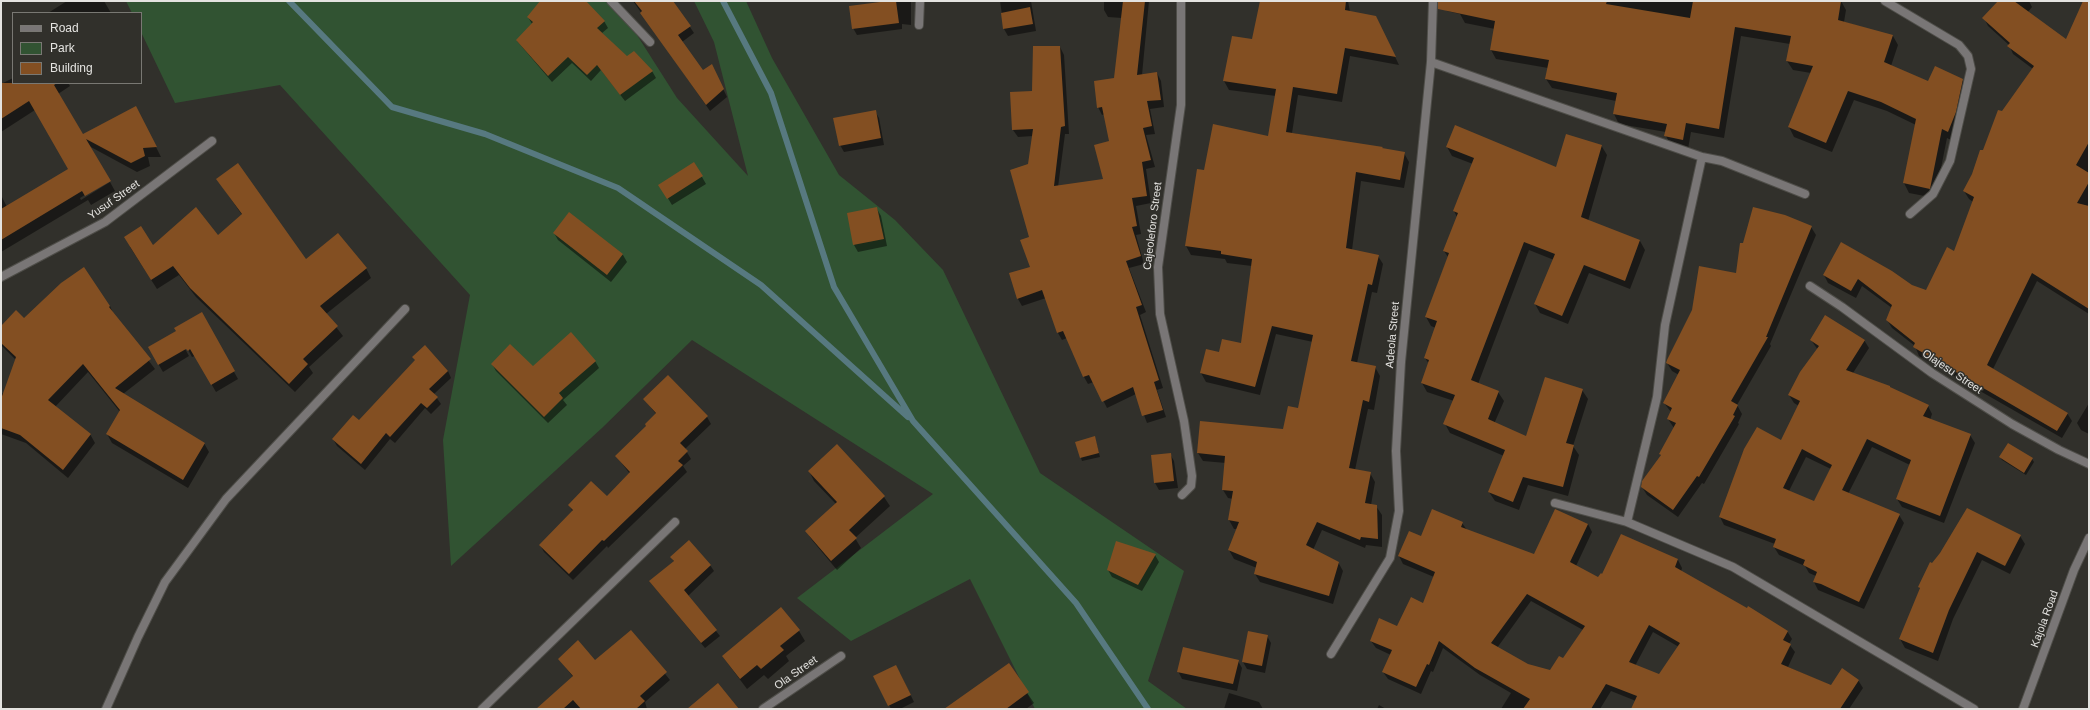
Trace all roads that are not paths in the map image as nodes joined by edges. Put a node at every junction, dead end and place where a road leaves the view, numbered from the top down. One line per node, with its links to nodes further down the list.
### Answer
1 (611, 1): 7 (street)
2 (920, 1): 6 (street)
3 (1181, 1): 17 (street, Cajeoleforo Street)
4 (1433, 1): 8 (street, Adeola Street)
5 (1885, 1): 12 (street)
6 (919, 25)
7 (650, 42)
8 (1431, 62): 10 (street); 22 (street, Adeola Street)
9 (212, 141): 13 (street, Yusuf Street)
10 (1702, 157): 11 (street); 20 (street)
11 (1805, 194)
12 (1910, 214)
13 (1, 277)
14 (1810, 286): 16 (street, Olajesu Street)
15 (405, 309): 24 (street)
16 (2089, 464)
17 (1182, 495)
18 (1555, 503): 20 (street)
19 (675, 522): 25 (street)
20 (1628, 522): 27 (street)
21 (2089, 538): 28 (street, Kajola Road)
22 (1331, 654)
23 (841, 656): 26 (street, Ola Street)
24 (106, 709)
25 (482, 709)
26 (763, 709)
27 (1974, 709)
28 (2023, 709)

